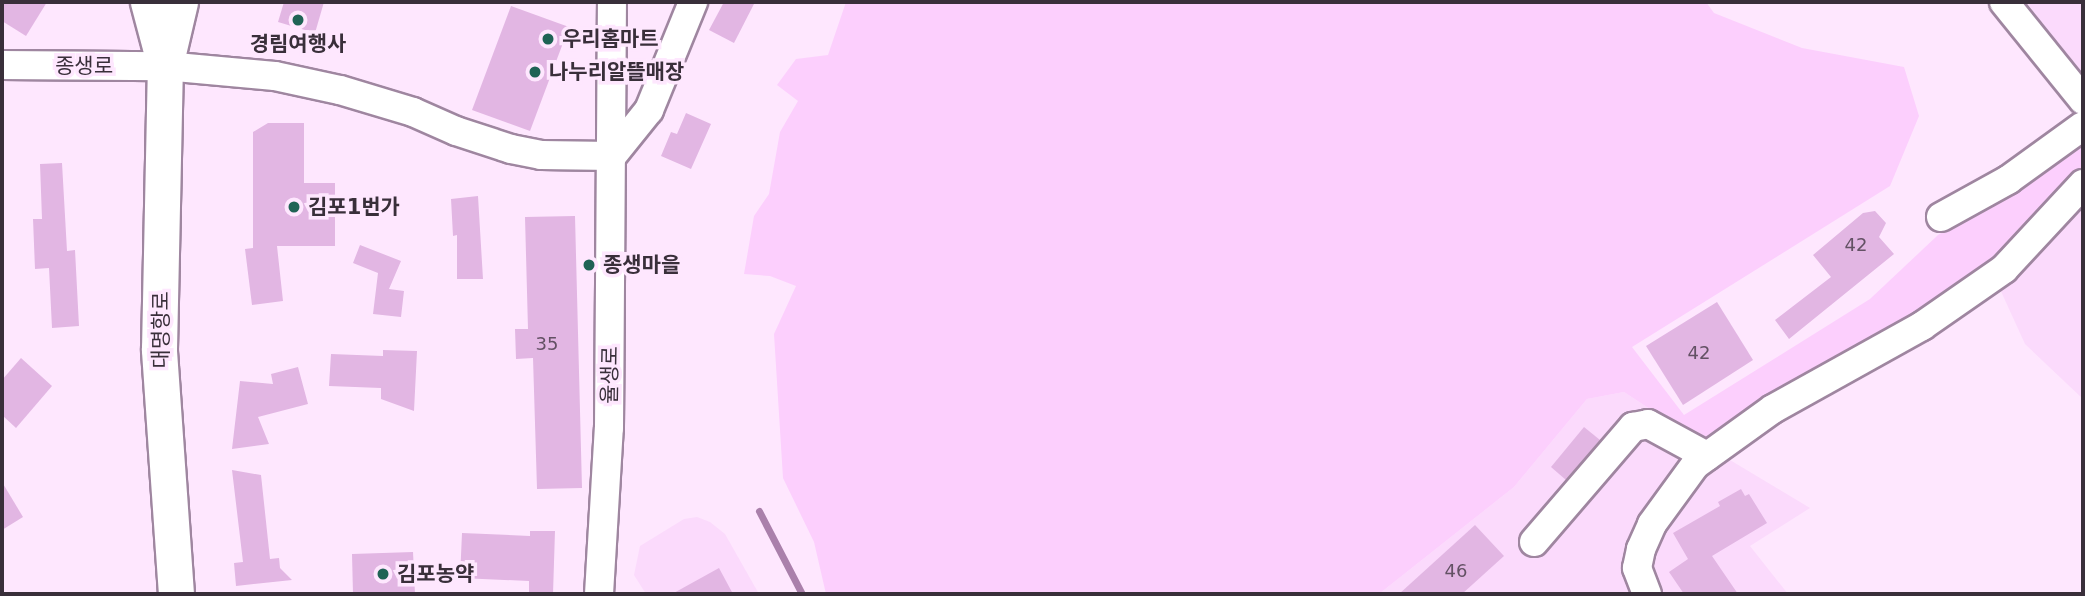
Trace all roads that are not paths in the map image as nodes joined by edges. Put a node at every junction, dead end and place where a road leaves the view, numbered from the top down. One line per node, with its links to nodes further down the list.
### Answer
1 (148, 2): 7 (main road, 대명항로)
2 (180, 2): 7 (main road, 대명항로)
3 (612, 2): 10 (street, 율생로)
4 (693, 2): 10 (street)
5 (2004, 2): 8 (street)
6 (2, 65): 7 (street, 종생로)
7 (165, 66): 10 (street); 15 (main road, 대명항로)
8 (2083, 100)
9 (2083, 126): 12 (street)
10 (612, 156): 16 (street, 율생로)
11 (2083, 184): 13 (street)
12 (1941, 217)
13 (1707, 456): 14 (street); 17 (street)
14 (1534, 542)
15 (176, 594)
16 (599, 594)
17 (1647, 594)

